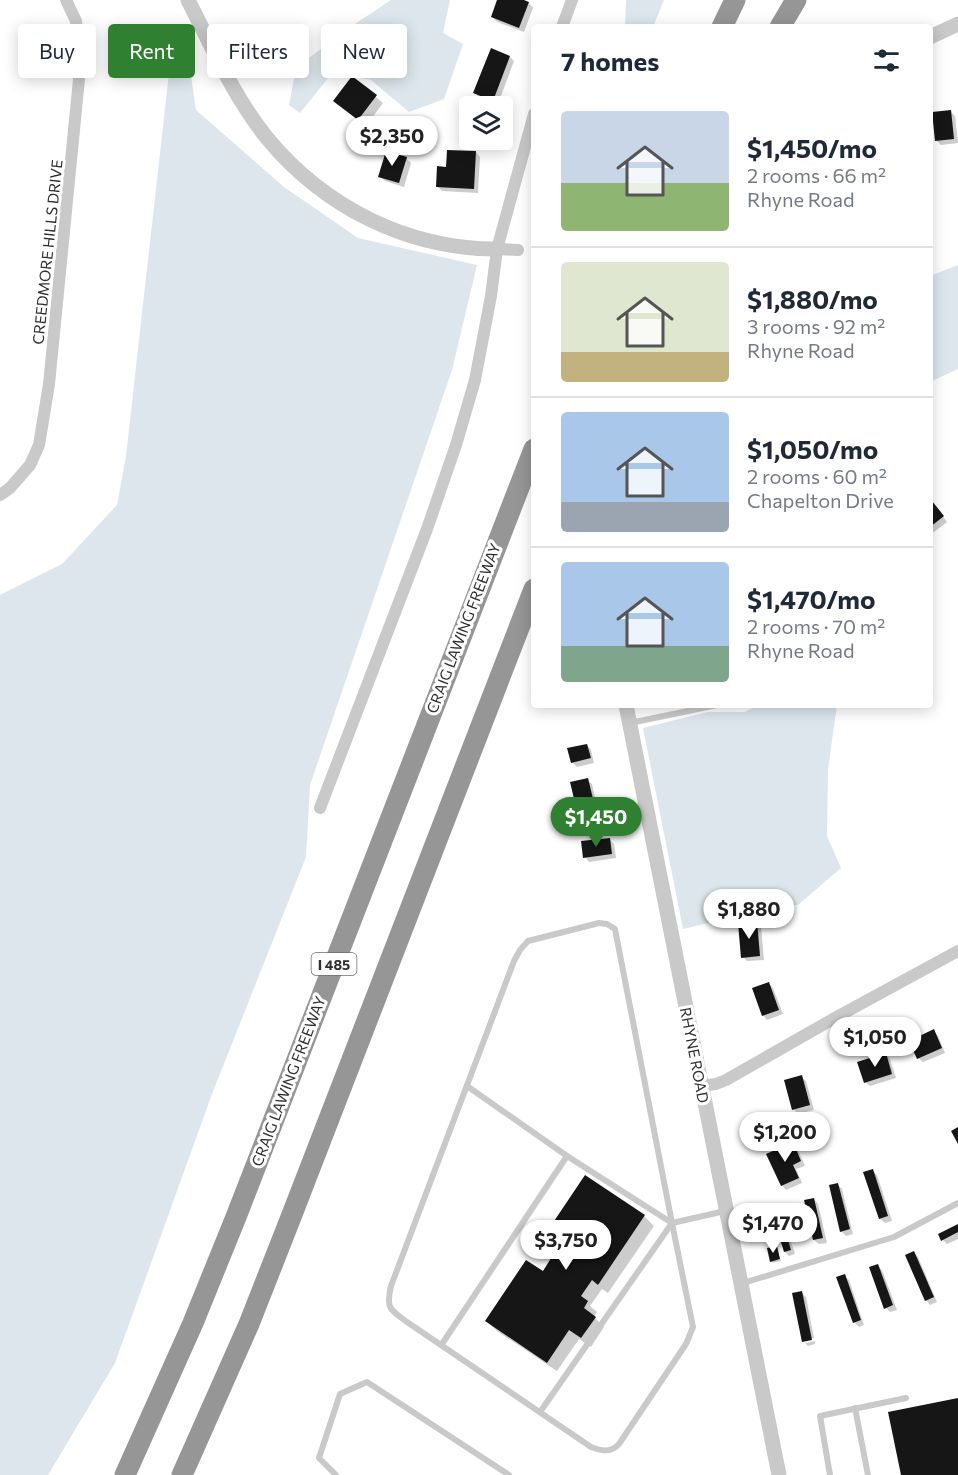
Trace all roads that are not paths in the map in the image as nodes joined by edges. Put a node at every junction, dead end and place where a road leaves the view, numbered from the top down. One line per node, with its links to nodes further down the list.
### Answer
1 (66, 0): 17 (street, CREEDMORE HILLS DRIVE)
2 (572, 0): 7 (street)
3 (729, 0): 8 (highway)
4 (735, 0): 9 (highway)
5 (794, 0): 10 (highway)
6 (189, 2): 14 (street)
7 (563, 24)
8 (721, 24)
9 (722, 24)
10 (781, 24)
11 (958, 24): 12 (street)
12 (933, 36)
13 (531, 125): 14 (street)
14 (497, 249): 15 (street); 22 (street)
15 (518, 250)
16 (531, 457): 35 (highway, CRAIG LAWING FREEWAY / I 485)
17 (0, 495)
18 (531, 597): 36 (highway)
19 (627, 708): 21 (street, RHYNE ROAD)
20 (702, 708): 21 (lane)
21 (630, 723): 25 (street, RHYNE ROAD)
22 (320, 807)
23 (958, 951): 25 (street)
24 (467, 1086): 26 (lane); 29 (lane); 31 (lane)
25 (702, 1086): 28 (street, RHYNE ROAD)
26 (567, 1156): 29 (lane); 31 (lane)
27 (958, 1203): 30 (lane)
28 (726, 1211): 29 (lane); 30 (street, RHYNE ROAD)
29 (672, 1223): 34 (lane); 34 (lane)
30 (740, 1284): 39 (street, RHYNE ROAD)
31 (442, 1344): 34 (lane)
32 (906, 1398): 33 (lane)
33 (855, 1408): 40 (lane); 41 (lane)
34 (540, 1412)
35 (125, 1475)
36 (182, 1475)
37 (336, 1475): 38 (lane)
38 (509, 1475)
39 (779, 1475)
40 (830, 1475)
41 (868, 1475)

